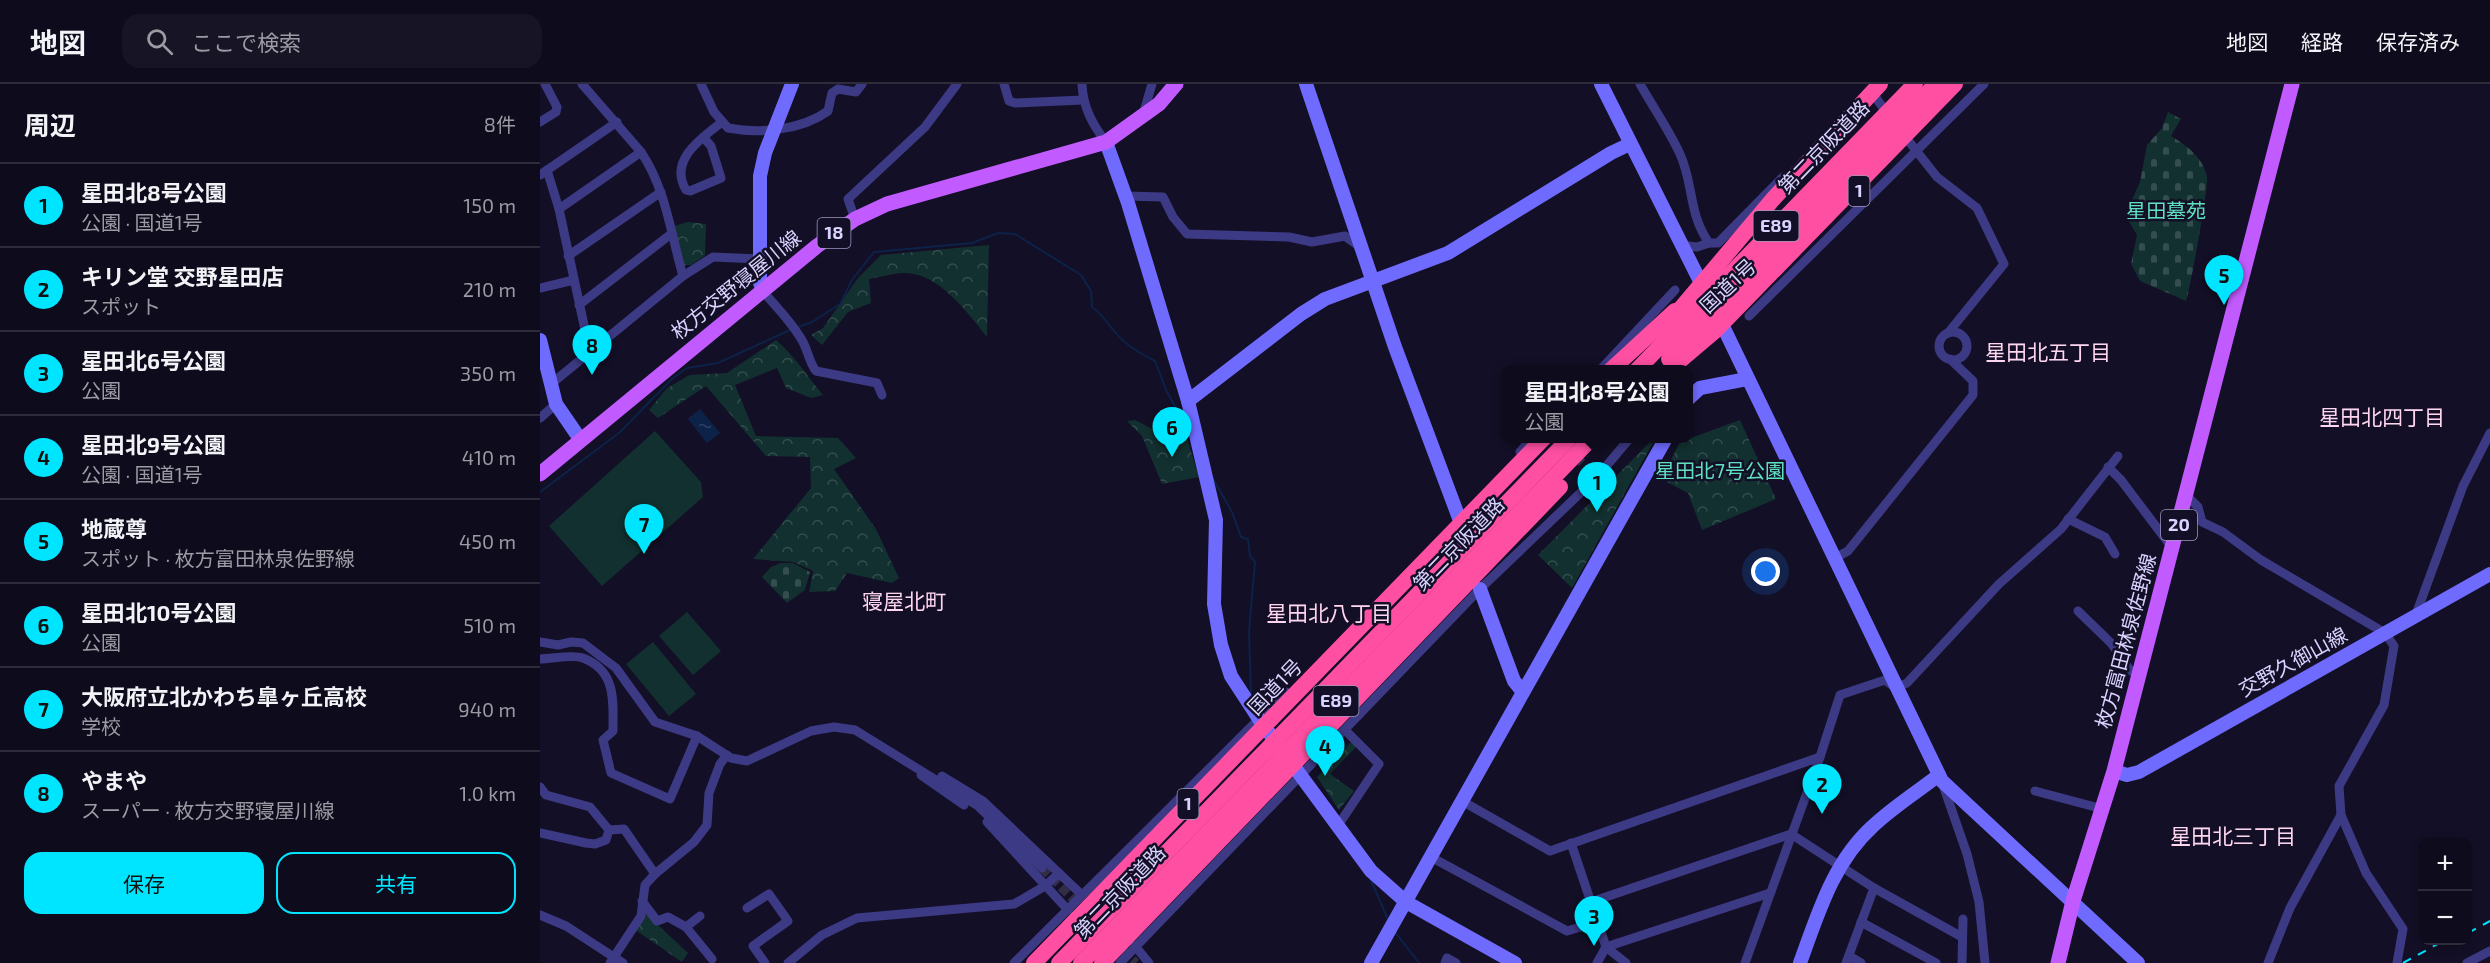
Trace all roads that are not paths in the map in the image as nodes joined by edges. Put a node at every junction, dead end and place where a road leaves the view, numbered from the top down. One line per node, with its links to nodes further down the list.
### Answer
1 (545, 84): 24 (street)
2 (582, 84): 25 (street)
3 (701, 84): 26 (street)
4 (792, 84): 27 (street)
5 (862, 84): 27 (street)
6 (957, 84): 37 (street)
7 (1004, 84): 22 (street)
8 (1082, 84): 22 (street)
9 (1152, 84): 23 (street)
10 (1176, 84): 23 (main road, 枚方交野寝屋川線 / 18)
11 (1306, 84): 41 (street)
12 (1601, 84): 30 (street)
13 (1640, 84): 42 (street)
14 (1892, 84): 49 (highway, 国道1号)
15 (1915, 84): 63 (highway, 第二京阪道路 / E89, bridge)
16 (1936, 84): 66 (highway, 第二京阪道路 / E89, bridge)
17 (1955, 84): 68 (highway, bridge)
18 (1967, 84): 39 (highway, 国道1号 / 1)
19 (1984, 84): 31 (street)
20 (2292, 84): 88 (main road, 枚方富田林泉佐野線 / 20)
21 (1874, 86): 31 (street); 42 (street); 64 (highway, bridge)
22 (1083, 100): 29 (street)
23 (1142, 117): 29 (main road, 枚方交野寝屋川線 / 18)
24 (540, 122)
25 (617, 122): 32 (street); 33 (street)
26 (722, 122): 27 (street); 28 (street)
27 (775, 129): 45 (street)
28 (703, 137): 28 (street)
29 (1106, 142): 35 (street); 37 (main road, 枚方交野寝屋川線 / 18)
30 (1630, 144): 43 (street); 48 (street)
31 (1915, 150): 38 (street); 57 (street)
32 (641, 152): 34 (street); 36 (street)
33 (543, 172): 36 (street)
34 (661, 192): 40 (street); 44 (street)
35 (1126, 196): 41 (street); 73 (street)
36 (559, 209): 44 (street)
37 (855, 219): 52 (main road, 枚方交野寝屋川線 / 18)
38 (1845, 222): 39 (street); 54 (street)
39 (1826, 223): 55 (highway, 国道1号 / 1, bridge)
40 (671, 234): 46 (street); 53 (street)
41 (1360, 243): 48 (street)
42 (1709, 243): 43 (street)
43 (1680, 245): 49 (street)
44 (568, 256): 47 (street)
45 (759, 259): 46 (street); 52 (street)
46 (683, 276): 60 (street)
47 (574, 280): 50 (street); 53 (street)
48 (1373, 281): 73 (street); 89 (street)
49 (1702, 286): 55 (street); 65 (highway, 国道1号)
50 (540, 288)
51 (1675, 290): 62 (street)
52 (763, 291): 56 (street); 77 (main road, 枚方交野寝屋川線 / 18)
53 (579, 305): 60 (street)
54 (1749, 316)
55 (1720, 321): 67 (highway, 国道1号 / 1); 69 (street)
56 (793, 328): 58 (street); 71 (street)
57 (1948, 333): 61 (street); 61 (street)
58 (783, 334)
59 (541, 346): 70 (street)
60 (590, 353): 70 (street)
61 (1950, 359): 93 (street)
62 (1619, 365)
63 (1620, 365)
64 (1620, 365)
65 (1620, 365)
66 (1663, 365)
67 (1675, 365)
68 (1676, 365)
69 (1747, 379): 72 (street); 93 (street)
70 (551, 384): 74 (street)
71 (882, 395)
72 (1693, 395)
73 (1188, 401): 105 (street)
74 (556, 404): 75 (street); 77 (street)
75 (540, 418)
76 (2490, 433): 97 (street)
77 (580, 439): 87 (main road, 枚方交野寝屋川線 / 18)
78 (1527, 443): 89 (street)
79 (1539, 443): 159 (highway, 国道1号 / 1, bridge)
80 (1565, 443): 143 (highway, 第二京阪道路 / E89, bridge)
81 (1587, 443): 143 (highway, 第二京阪道路 / E89, bridge)
82 (1601, 443): 106 (highway, bridge)
83 (1626, 443): 95 (street)
84 (1663, 443): 103 (street)
85 (2118, 456): 86 (street)
86 (2108, 467): 90 (street); 91 (street)
87 (540, 474)
88 (2187, 496): 91 (main road, 枚方富田林泉佐野線 / 20); 98 (street)
89 (1459, 518): 105 (street)
90 (2068, 519): 92 (street); 102 (street)
91 (2172, 549): 101 (main road, 枚方富田林泉佐野線 / 20)
92 (2115, 554)
93 (1833, 559): 102 (street)
94 (2490, 574): 97 (street, 交野久御山線)
95 (1480, 589): 103 (street); 104 (street)
96 (2078, 611): 101 (street)
97 (2415, 617): 98 (street, 交野久御山線)
98 (2385, 633): 111 (street, 交野久御山線); 118 (street)
99 (540, 642): 107 (street)
100 (540, 659): 107 (street)
101 (2139, 676): 111 (main road, 枚方富田林泉佐野線 / 20)
102 (1896, 688): 110 (street); 113 (street)
103 (1523, 692): 116 (street)
104 (1358, 717): 106 (street); 106 (street)
105 (1259, 719): 112 (street); 134 (street)
106 (1343, 723): 112 (street); 119 (highway, bridge); 120 (street)
107 (697, 736): 109 (street)
108 (897, 754): 109 (street); 127 (street); 128 (street); 131 (street)
109 (727, 755): 130 (street)
110 (1820, 757): 123 (street); 124 (street)
111 (2114, 771): 117 (main road, 枚方富田林泉佐野線 / 20)
112 (1301, 776): 120 (street); 129 (street)
113 (1940, 778): 126 (street); 136 (street); 178 (street)
114 (540, 787): 121 (street)
115 (2035, 790): 117 (street)
116 (1462, 801): 124 (street); 125 (street)
117 (2103, 809): 136 (main road, 枚方富田林泉佐野線 / 20)
118 (2341, 815): 181 (street); 182 (street)
119 (1242, 818): 129 (street); 164 (highway, bridge)
120 (1337, 826): 137 (street)
121 (609, 830): 122 (street); 130 (street)
122 (540, 832)
123 (1791, 834): 126 (street); 133 (street); 138 (street)
124 (1571, 843): 138 (street)
125 (1431, 857): 137 (street); 145 (street)
126 (1840, 867): 132 (street); 174 (street)
127 (1042, 868)
128 (1059, 873): 131 (street); 134 (street)
129 (1206, 873): 149 (street)
130 (655, 874): 135 (street)
131 (1045, 886): 140 (street); 157 (street)
132 (1874, 888): 146 (street); 148 (street)
133 (1770, 893): 150 (street); 173 (street)
134 (1082, 896): 140 (street)
135 (642, 901): 147 (street); 154 (street)
136 (2073, 901): 179 (main road, 枚方富田林泉佐野線 / 20); 180 (street)
137 (1406, 902): 167 (street); 170 (street)
138 (1591, 902): 145 (street)
139 (747, 908): 156 (street)
140 (1068, 910): 158 (street)
141 (540, 915): 154 (street)
142 (700, 916): 147 (street)
143 (1116, 916): 160 (highway, bridge); 161 (highway, 第二京阪道路 / E89, bridge); 162 (highway, 第二京阪道路 / E89, bridge); 163 (highway, bridge)
144 (1963, 919): 148 (street)
145 (1598, 922): 150 (street)
146 (1861, 922): 153 (street); 176 (street)
147 (686, 927): 152 (street)
148 (1962, 937): 177 (street)
149 (1135, 946): 165 (street); 166 (street)
150 (1606, 947): 171 (street); 172 (street)
151 (2490, 951): 183 (street)
152 (712, 959)
153 (1847, 959): 175 (street)
154 (611, 960): 155 (street)
155 (623, 963)
156 (765, 963)
157 (788, 963)
158 (1014, 963)
159 (1034, 963)
160 (1052, 963)
161 (1059, 963)
162 (1081, 963)
163 (1089, 963)
164 (1102, 963)
165 (1121, 963)
166 (1149, 963)
167 (1371, 963)
168 (1445, 963): 169 (street)
169 (1456, 963)
170 (1515, 963)
171 (1597, 963)
172 (1626, 963)
173 (1744, 963)
174 (1800, 963)
175 (1861, 963)
176 (1936, 963)
177 (1962, 963)
178 (1985, 963)
179 (2058, 963)
180 (2138, 963)
181 (2268, 963)
182 (2397, 963)
183 (2467, 963)

